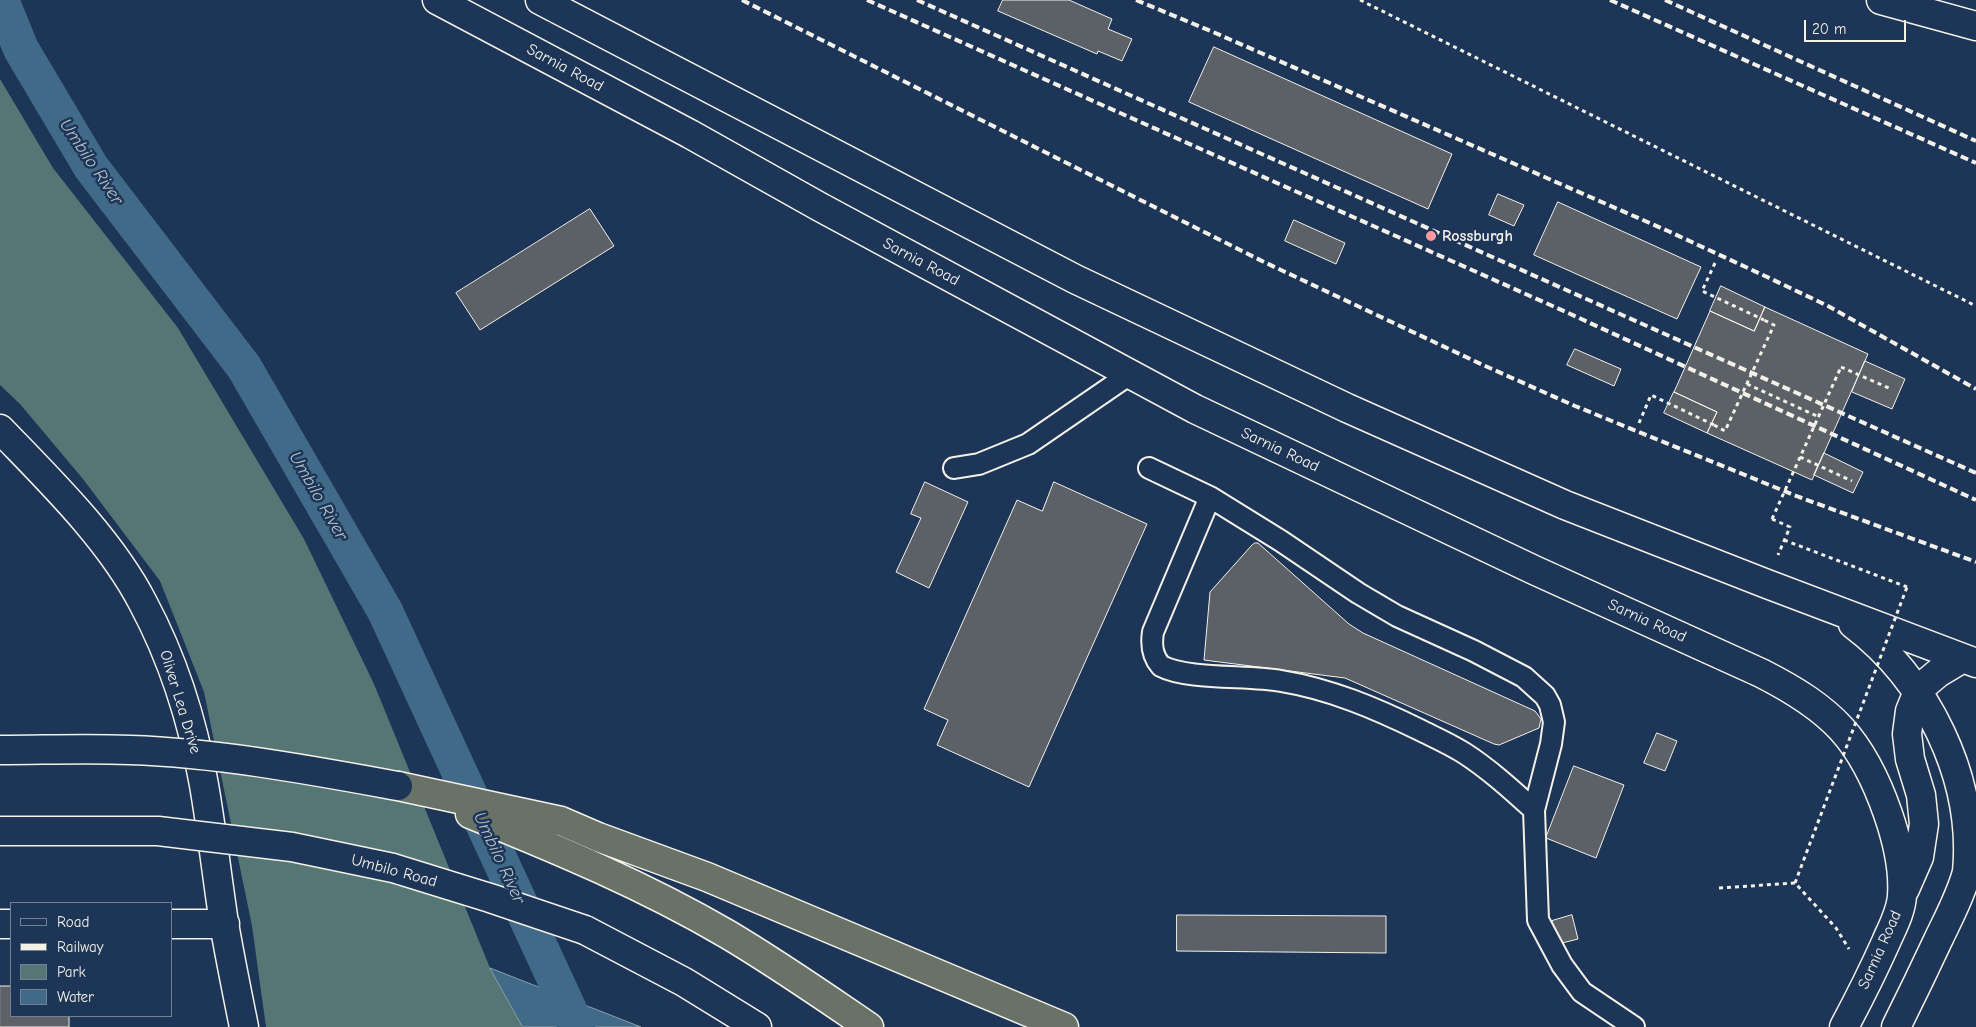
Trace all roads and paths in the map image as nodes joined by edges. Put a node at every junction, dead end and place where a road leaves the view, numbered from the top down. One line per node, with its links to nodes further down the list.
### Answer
1 (437, 0): 8 (main road, Sarnia Road)
2 (540, 0): 21 (main road)
3 (1360, 0): 7 (path)
4 (1881, 0): 5 (main road)
5 (1976, 26)
6 (1715, 263): 9 (path, bridge)
7 (1976, 306)
8 (1130, 374): 15 (lane); 30 (main road, Sarnia Road)
9 (1746, 384): 11 (path); 12 (path, bridge)
10 (1890, 390): 11 (path, bridge)
11 (1819, 417): 14 (path, bridge)
12 (1639, 423)
13 (0, 428): 32 (main road, Oliver Lea Drive)
14 (1800, 456): 17 (path); 19 (path, bridge)
15 (954, 468)
16 (1150, 468): 18 (lane)
17 (1852, 481)
18 (1210, 497): 26 (lane); 26 (lane)
19 (1790, 527)
20 (1784, 540): 28 (path, bridge)
21 (1832, 608): 22 (main road); 23 (main road)
22 (1969, 660): 23 (main road)
23 (1919, 689): 30 (main road); 40 (main road)
24 (0, 750): 25 (main road, bridge)
25 (398, 786): 36 (highway); 37 (highway)
26 (1534, 810): 38 (lane)
27 (0, 831): 35 (main road, Umbilo Road, bridge)
28 (1795, 882): 29 (path); 33 (path)
29 (1719, 888)
30 (1902, 897): 33 (main road, Sarnia Road)
31 (172, 924): 32 (main road)
32 (224, 924): 34 (main road, Oliver Lea Drive)
33 (1869, 980): 39 (main road, Sarnia Road)
34 (244, 1027)
35 (757, 1027)
36 (869, 1027)
37 (1064, 1027)
38 (1634, 1027)
39 (1844, 1027)
40 (1896, 1027)

